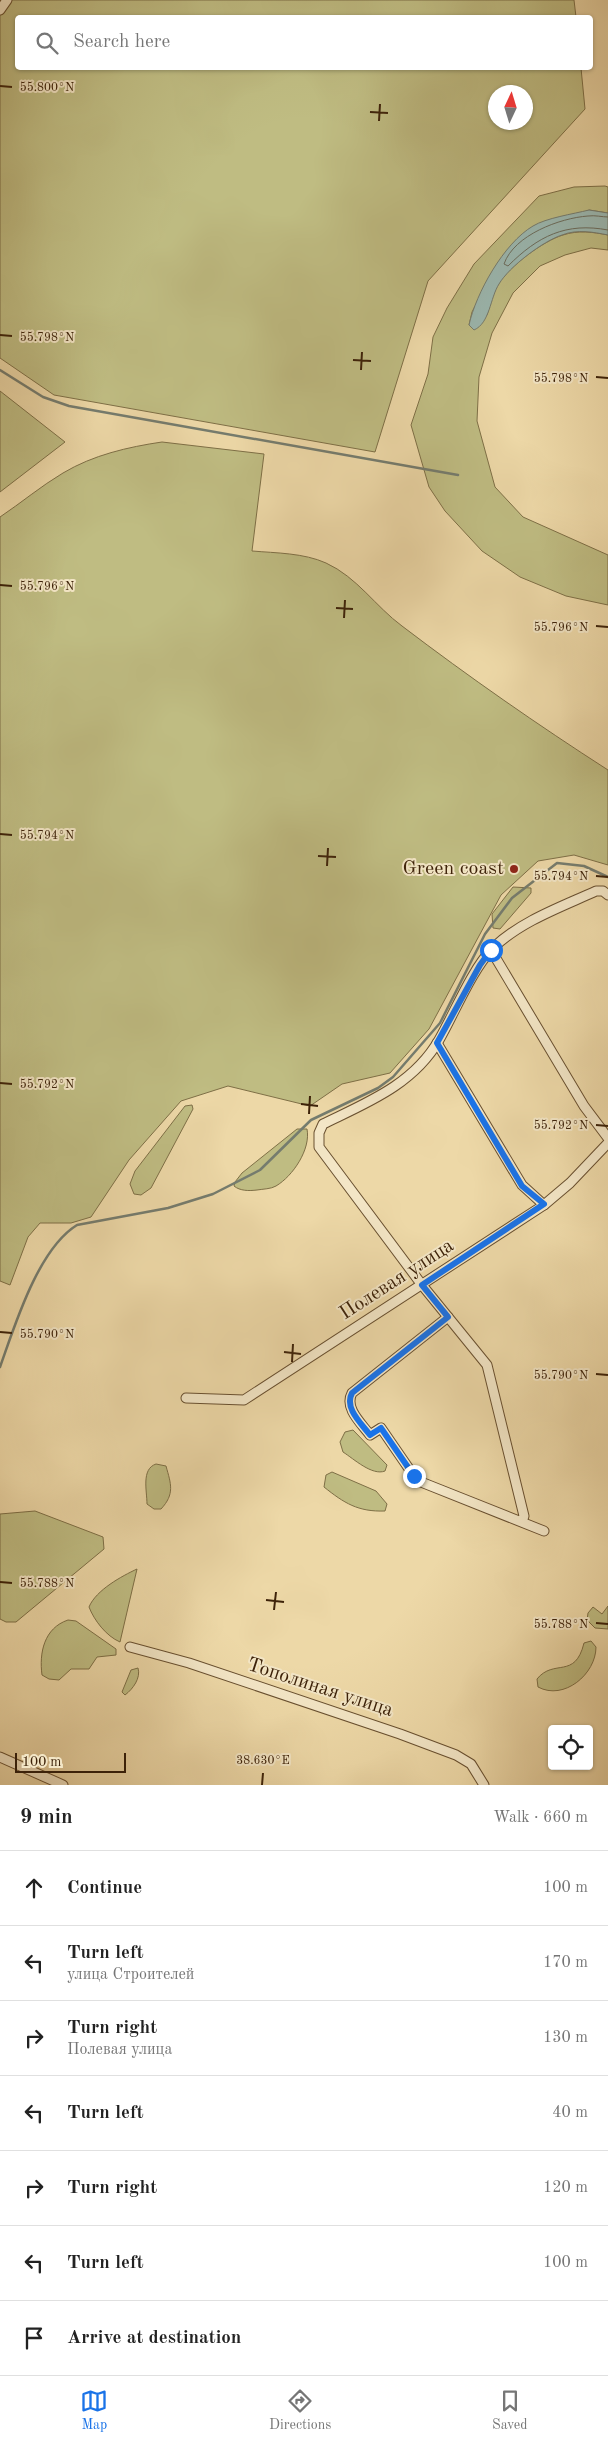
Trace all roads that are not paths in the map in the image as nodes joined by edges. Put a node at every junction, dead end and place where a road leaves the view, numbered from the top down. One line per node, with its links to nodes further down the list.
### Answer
1 (7, 0): 2 (street)
2 (0, 10)
3 (605, 893): 4 (street)
4 (491, 950): 5 (street); 6 (street)
5 (437, 1043): 8 (street); 9 (street)
6 (608, 1138)
7 (608, 1143): 8 (street, Полевая улица)
8 (544, 1204): 9 (street, Полевая улица)
9 (422, 1285): 10 (street); 11 (street, Полевая улица)
10 (448, 1317): 12 (street); 12 (street)
11 (186, 1398)
12 (522, 1520): 13 (street)
13 (544, 1531)
14 (130, 1647): 17 (street, Тополиная улица)
15 (0, 1757): 16 (street)
16 (63, 1785)
17 (484, 1785)

